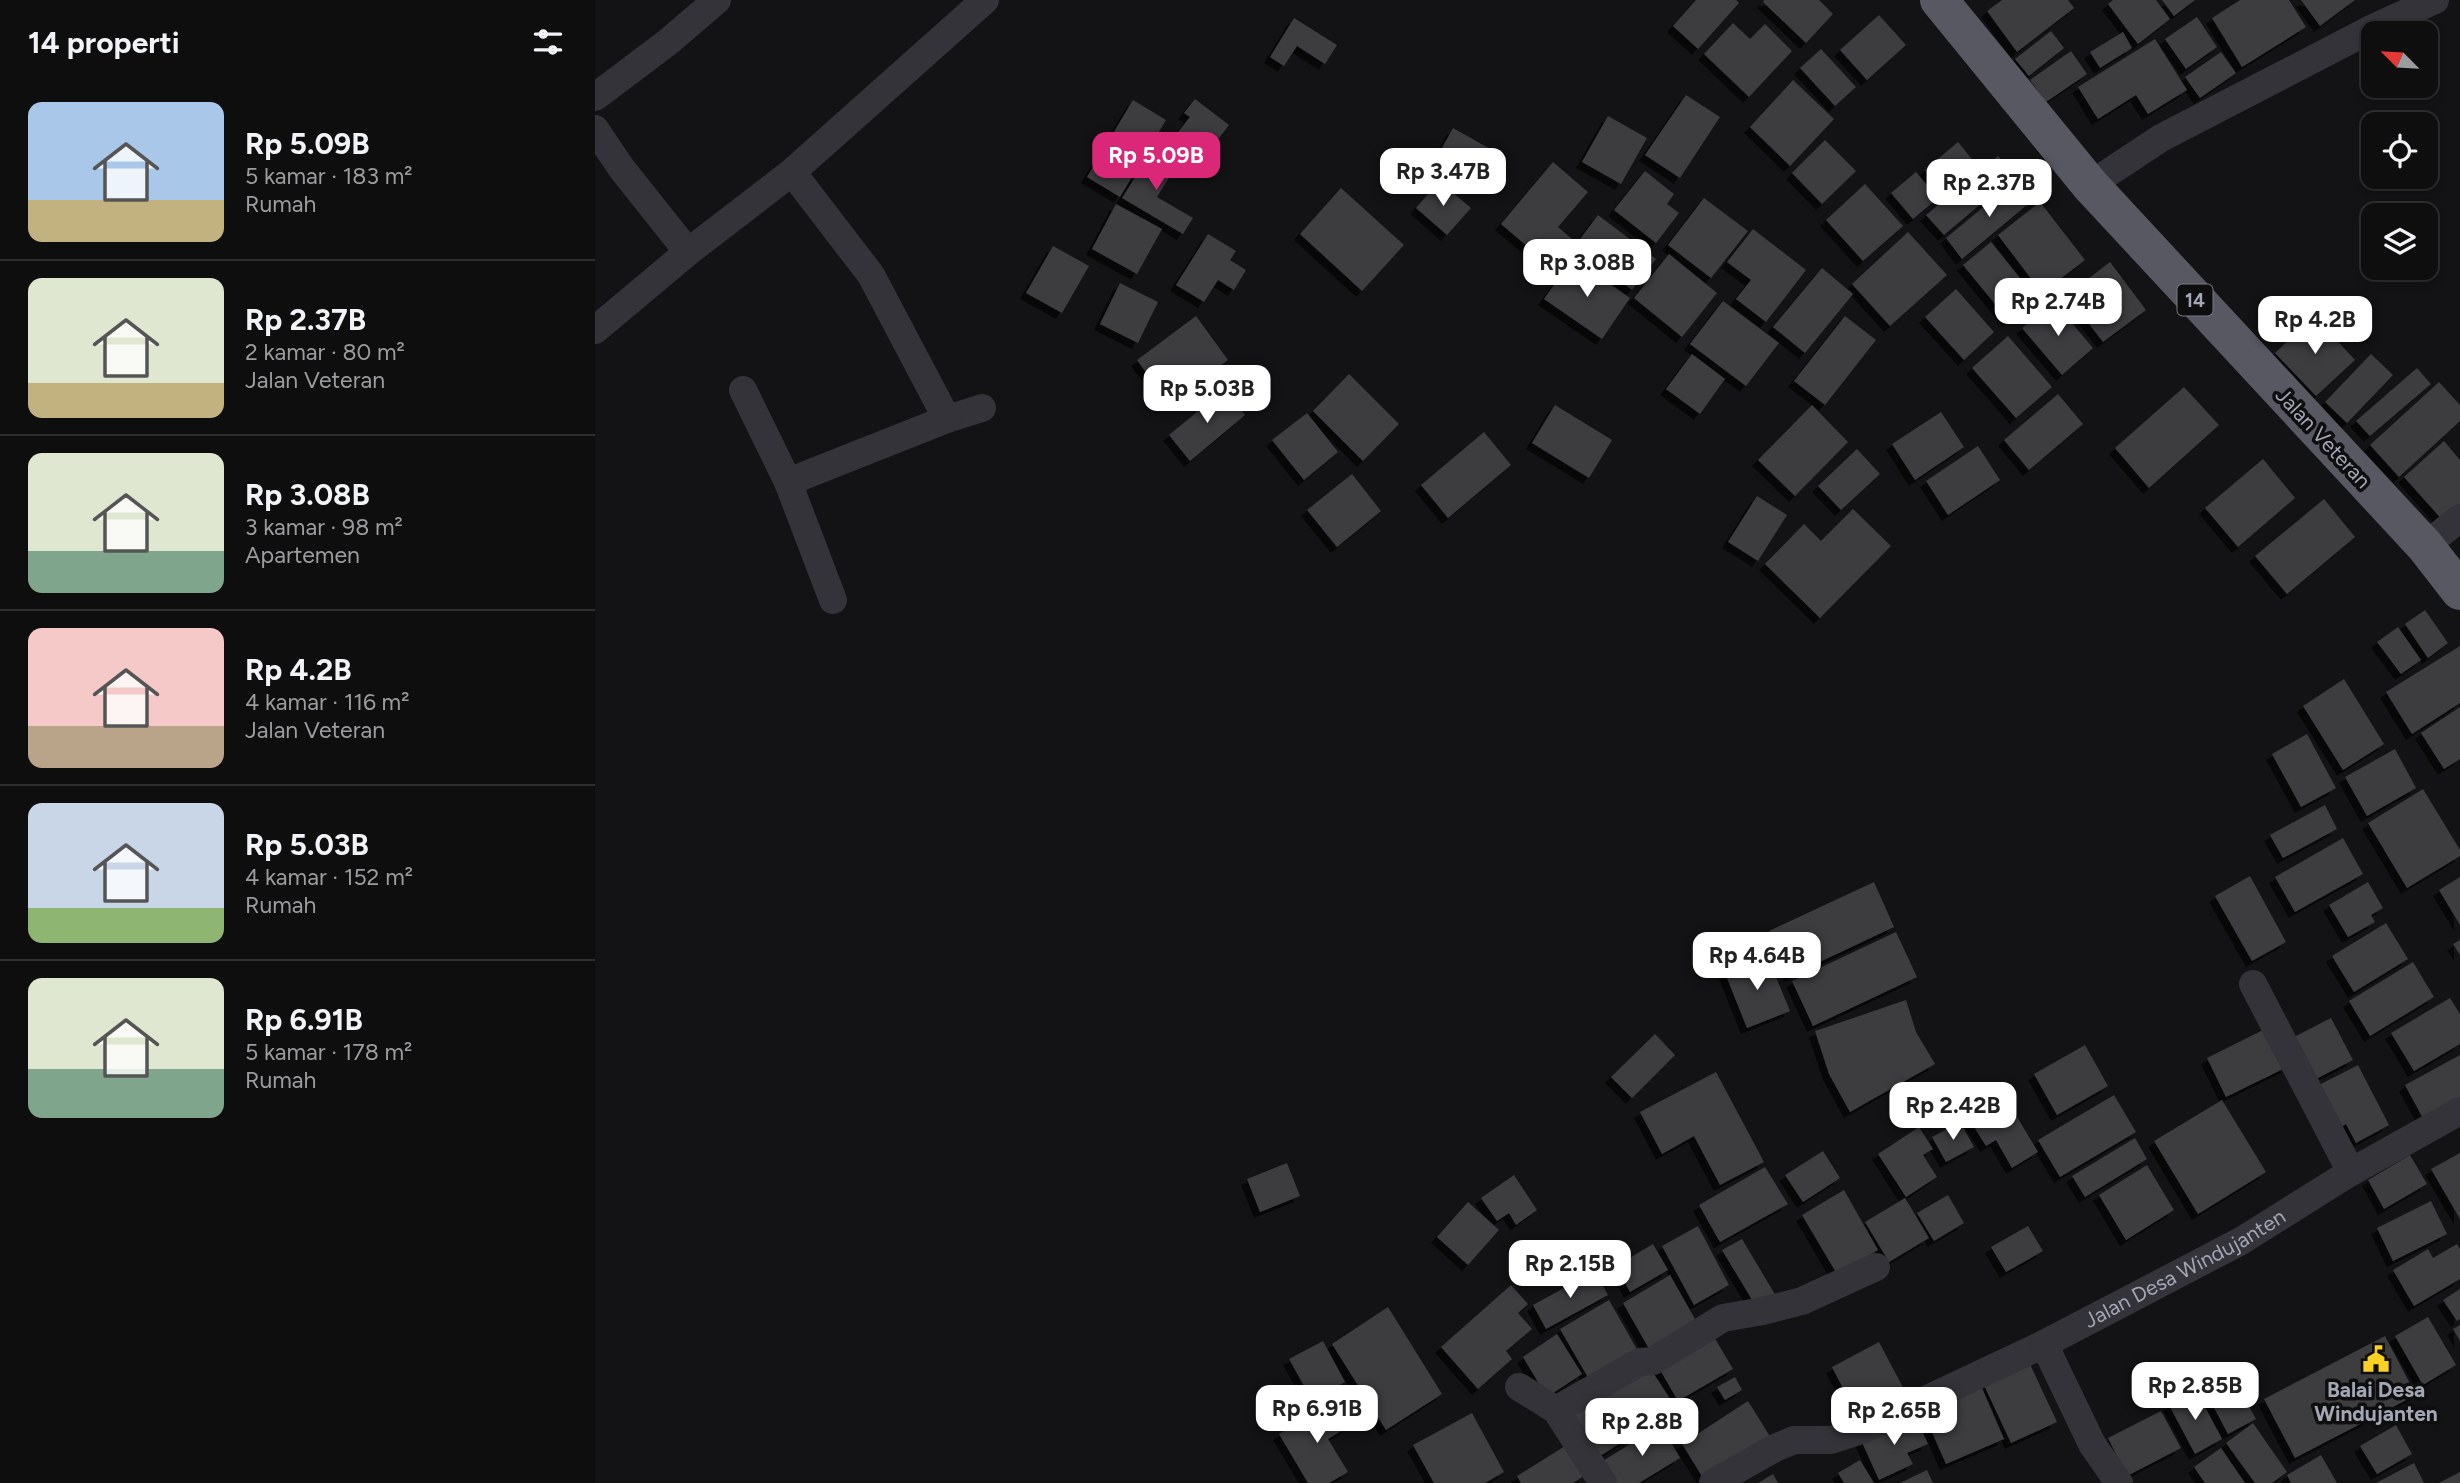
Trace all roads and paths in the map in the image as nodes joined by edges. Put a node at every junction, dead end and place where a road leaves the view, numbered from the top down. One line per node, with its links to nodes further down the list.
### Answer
1 (717, 0): 5 (street)
2 (985, 0): 7 (street)
3 (1939, 0): 8 (highway, Jalan Veteran / 14)
4 (2435, 0): 8 (street)
5 (595, 97)
6 (595, 129): 9 (street)
7 (792, 172): 9 (street); 13 (street)
8 (2090, 186): 16 (highway, Jalan Veteran / 14)
9 (688, 252): 10 (street)
10 (595, 330)
11 (743, 390): 14 (street)
12 (982, 408): 13 (street)
13 (947, 419): 14 (street)
14 (788, 482): 18 (street)
15 (2460, 518): 16 (street)
16 (2425, 546): 17 (highway, Jalan Veteran / 14)
17 (2460, 591)
18 (833, 600)
19 (2253, 984): 21 (street)
20 (2460, 1111): 21 (street, Jalan Desa Windujanten)
21 (2351, 1172): 23 (street, Jalan Desa Windujanten)
22 (1876, 1267): 25 (street)
23 (2044, 1344): 27 (street, Jalan Desa Windujanten); 28 (street)
24 (1519, 1387): 25 (street)
25 (1556, 1410): 26 (street)
26 (1603, 1483)
27 (1713, 1483)
28 (2119, 1483)

